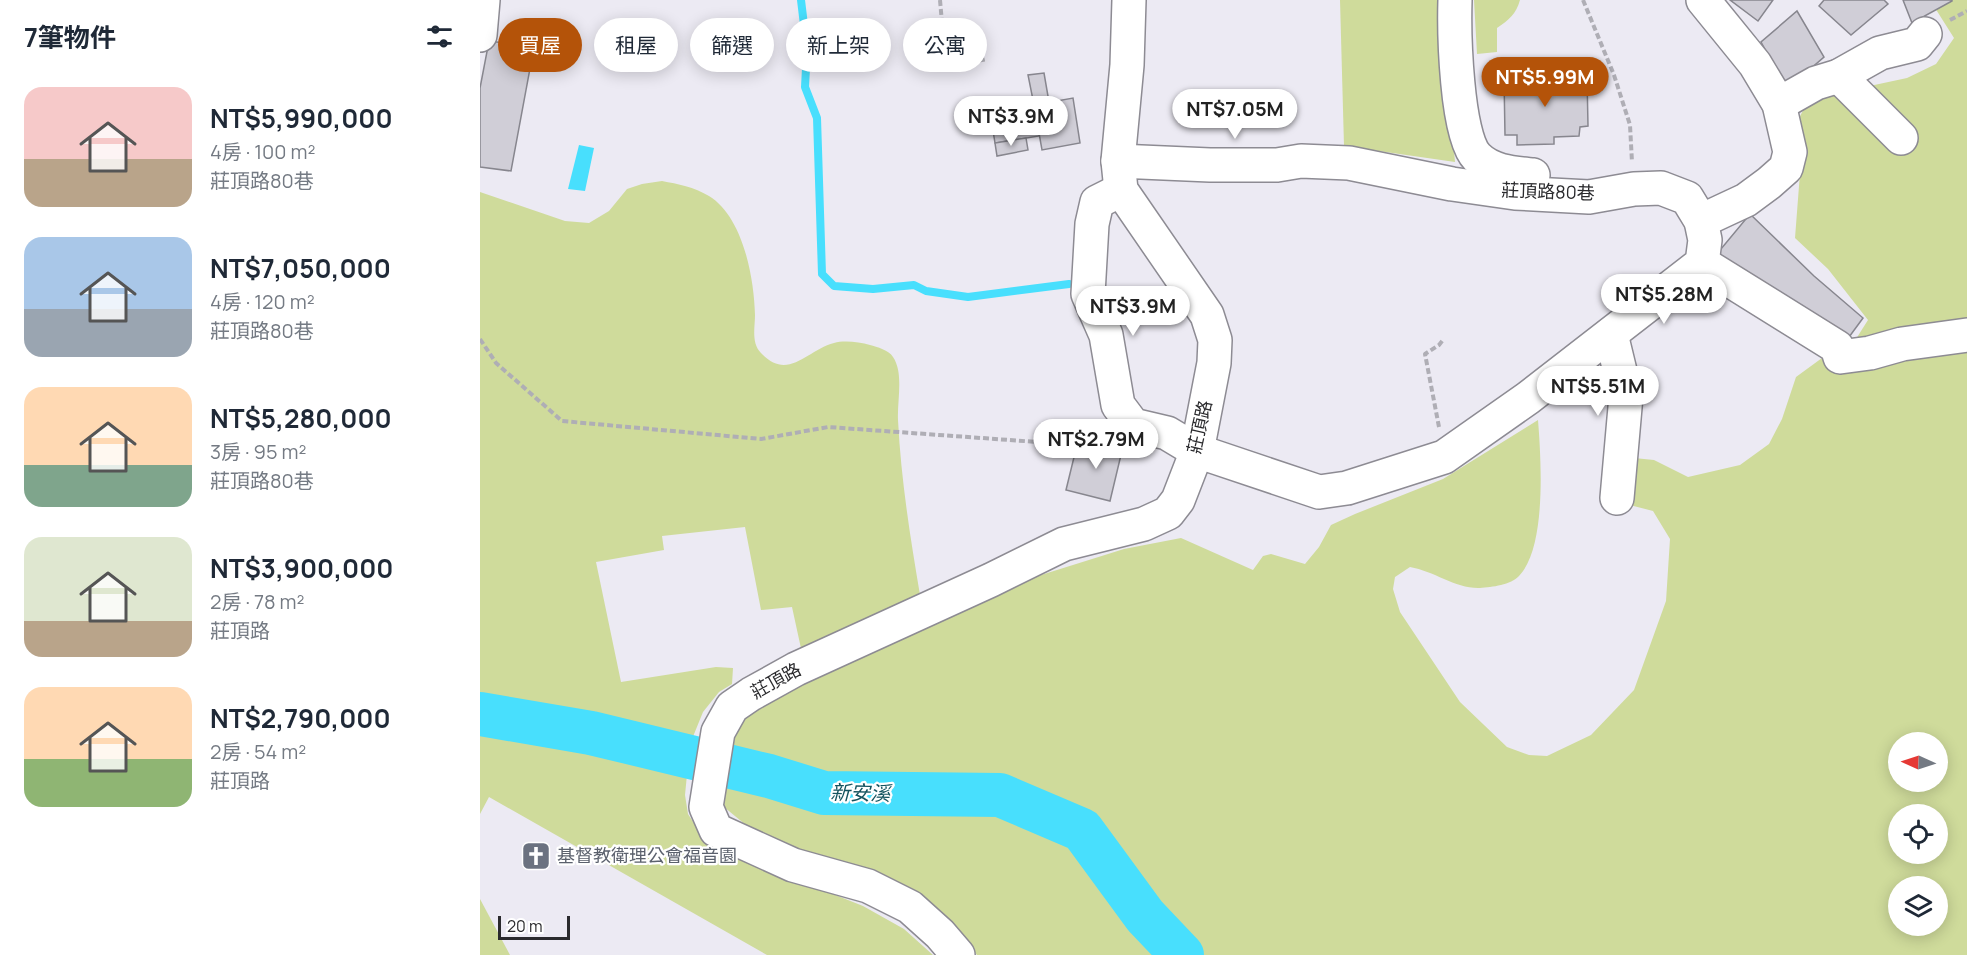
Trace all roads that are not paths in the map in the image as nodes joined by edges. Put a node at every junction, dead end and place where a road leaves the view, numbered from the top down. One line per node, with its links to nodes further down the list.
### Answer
1 (483, 0): 6 (street)
2 (1129, 0): 10 (street)
3 (1455, 0): 11 (street)
4 (1703, 0): 8 (street)
5 (1925, 34): 7 (street)
6 (480, 35)
7 (1839, 76): 8 (street); 9 (street)
8 (1779, 104): 12 (street)
9 (1901, 138)
10 (1119, 175): 11 (street, 莊頂路80巷); 16 (street, 莊頂路); 16 (street)
11 (1634, 189): 12 (street, 莊頂路80巷)
12 (1701, 221): 13 (street, 莊頂路80巷)
13 (1702, 263): 14 (street); 15 (street)
14 (1611, 334): 16 (street); 17 (street)
15 (1967, 335)
16 (1197, 451): 18 (street, 莊頂路)
17 (1617, 498)
18 (958, 955)

